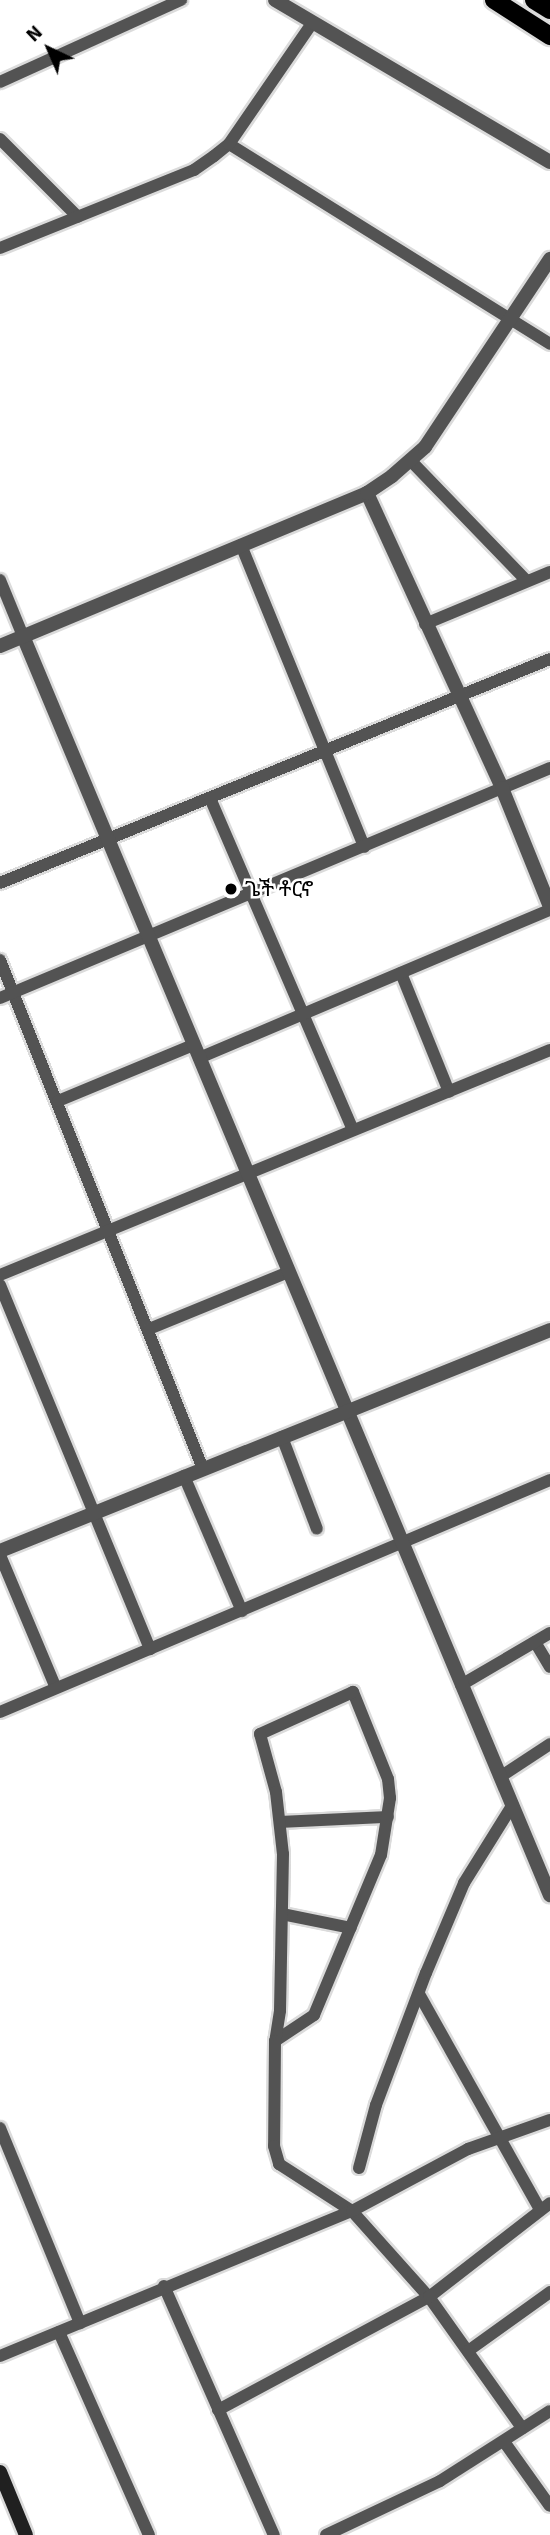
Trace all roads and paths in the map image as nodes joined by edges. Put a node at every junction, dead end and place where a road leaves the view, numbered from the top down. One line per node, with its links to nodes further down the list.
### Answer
1 (181, 0): 8 (street)
2 (275, 0): 6 (street)
3 (494, 0): 7 (main road)
4 (534, 0): 5 (main road)
5 (550, 10)
6 (313, 22): 10 (street); 11 (street)
7 (550, 36)
8 (0, 82)
9 (0, 139): 12 (street)
10 (229, 144): 12 (street); 15 (street)
11 (550, 162)
12 (78, 217): 13 (street)
13 (0, 248)
14 (550, 259): 15 (street)
15 (510, 318): 16 (street); 17 (street)
16 (550, 344)
17 (410, 460): 18 (street); 22 (street)
18 (367, 493): 19 (street); 23 (street)
19 (241, 545): 24 (street); 28 (street)
20 (550, 572): 22 (street)
21 (0, 580): 24 (street)
22 (527, 581): 23 (street)
23 (425, 624): 27 (street)
24 (23, 636): 25 (street); 32 (street)
25 (0, 646)
26 (550, 659): 27 (street)
27 (459, 698): 28 (street); 30 (street)
28 (325, 752): 31 (street); 33 (street)
29 (550, 768): 30 (street)
30 (502, 788): 33 (street); 36 (street)
31 (210, 798): 32 (street); 35 (street)
32 (108, 839): 34 (street); 37 (street)
33 (364, 847): 35 (street)
34 (0, 883)
35 (251, 894): 37 (street); 42 (street)
36 (550, 909): 39 (street)
37 (149, 937): 40 (street); 44 (street)
38 (0, 960): 40 (street)
39 (401, 973): 42 (street); 45 (street)
40 (13, 992): 41 (street); 46 (street)
41 (0, 998)
42 (303, 1014): 44 (street); 47 (street)
43 (550, 1050): 45 (street)
44 (196, 1051): 46 (street); 48 (street)
45 (449, 1092): 47 (street)
46 (58, 1101): 49 (street)
47 (353, 1130): 48 (street)
48 (243, 1172): 49 (street); 50 (street)
49 (111, 1229): 51 (street); 53 (street)
50 (286, 1273): 53 (street); 55 (street)
51 (0, 1275)
52 (0, 1285): 60 (street)
53 (149, 1329): 57 (street)
54 (550, 1329): 55 (street)
55 (346, 1411): 56 (street); 62 (street)
56 (282, 1437): 57 (street); 61 (street)
57 (203, 1469): 58 (street)
58 (184, 1476): 60 (street); 64 (street)
59 (550, 1480): 62 (street)
60 (94, 1512): 63 (street); 67 (street)
61 (317, 1529)
62 (402, 1545): 64 (street); 69 (street)
63 (0, 1553): 70 (street)
64 (242, 1611): 67 (street)
65 (550, 1633): 66 (street)
66 (535, 1642): 68 (street); 69 (street)
67 (150, 1649): 70 (street)
68 (550, 1667)
69 (461, 1685): 73 (street)
70 (56, 1688): 71 (street)
71 (0, 1712)
72 (550, 1744): 73 (street)
73 (500, 1777): 74 (street)
74 (512, 1806): 77 (street); 80 (street)
75 (388, 1817): 76 (street); 76 (street); 79 (street)
76 (280, 1822): 78 (street)
77 (550, 1895)
78 (282, 1914): 79 (street); 81 (street)
79 (351, 1928): 81 (street)
80 (419, 1994): 84 (street); 85 (street)
81 (275, 2041): 87 (street)
82 (550, 2120): 84 (street)
83 (0, 2128): 91 (street)
84 (498, 2138): 86 (street); 87 (street)
85 (359, 2168)
86 (545, 2205): 90 (street)
87 (352, 2211): 88 (street); 90 (street)
88 (164, 2286): 91 (street); 95 (street)
89 (550, 2292): 93 (street)
90 (429, 2297): 93 (street); 95 (street)
91 (80, 2323): 92 (street)
92 (59, 2332): 94 (street); 102 (street)
93 (468, 2350): 97 (street)
94 (0, 2356)
95 (218, 2410): 103 (street)
96 (550, 2411): 97 (street)
97 (522, 2428): 98 (street)
98 (505, 2442): 100 (street); 104 (street)
99 (0, 2472): 101 (main road)
100 (550, 2506)
101 (26, 2535)
102 (149, 2535)
103 (274, 2535)
104 (326, 2535)

